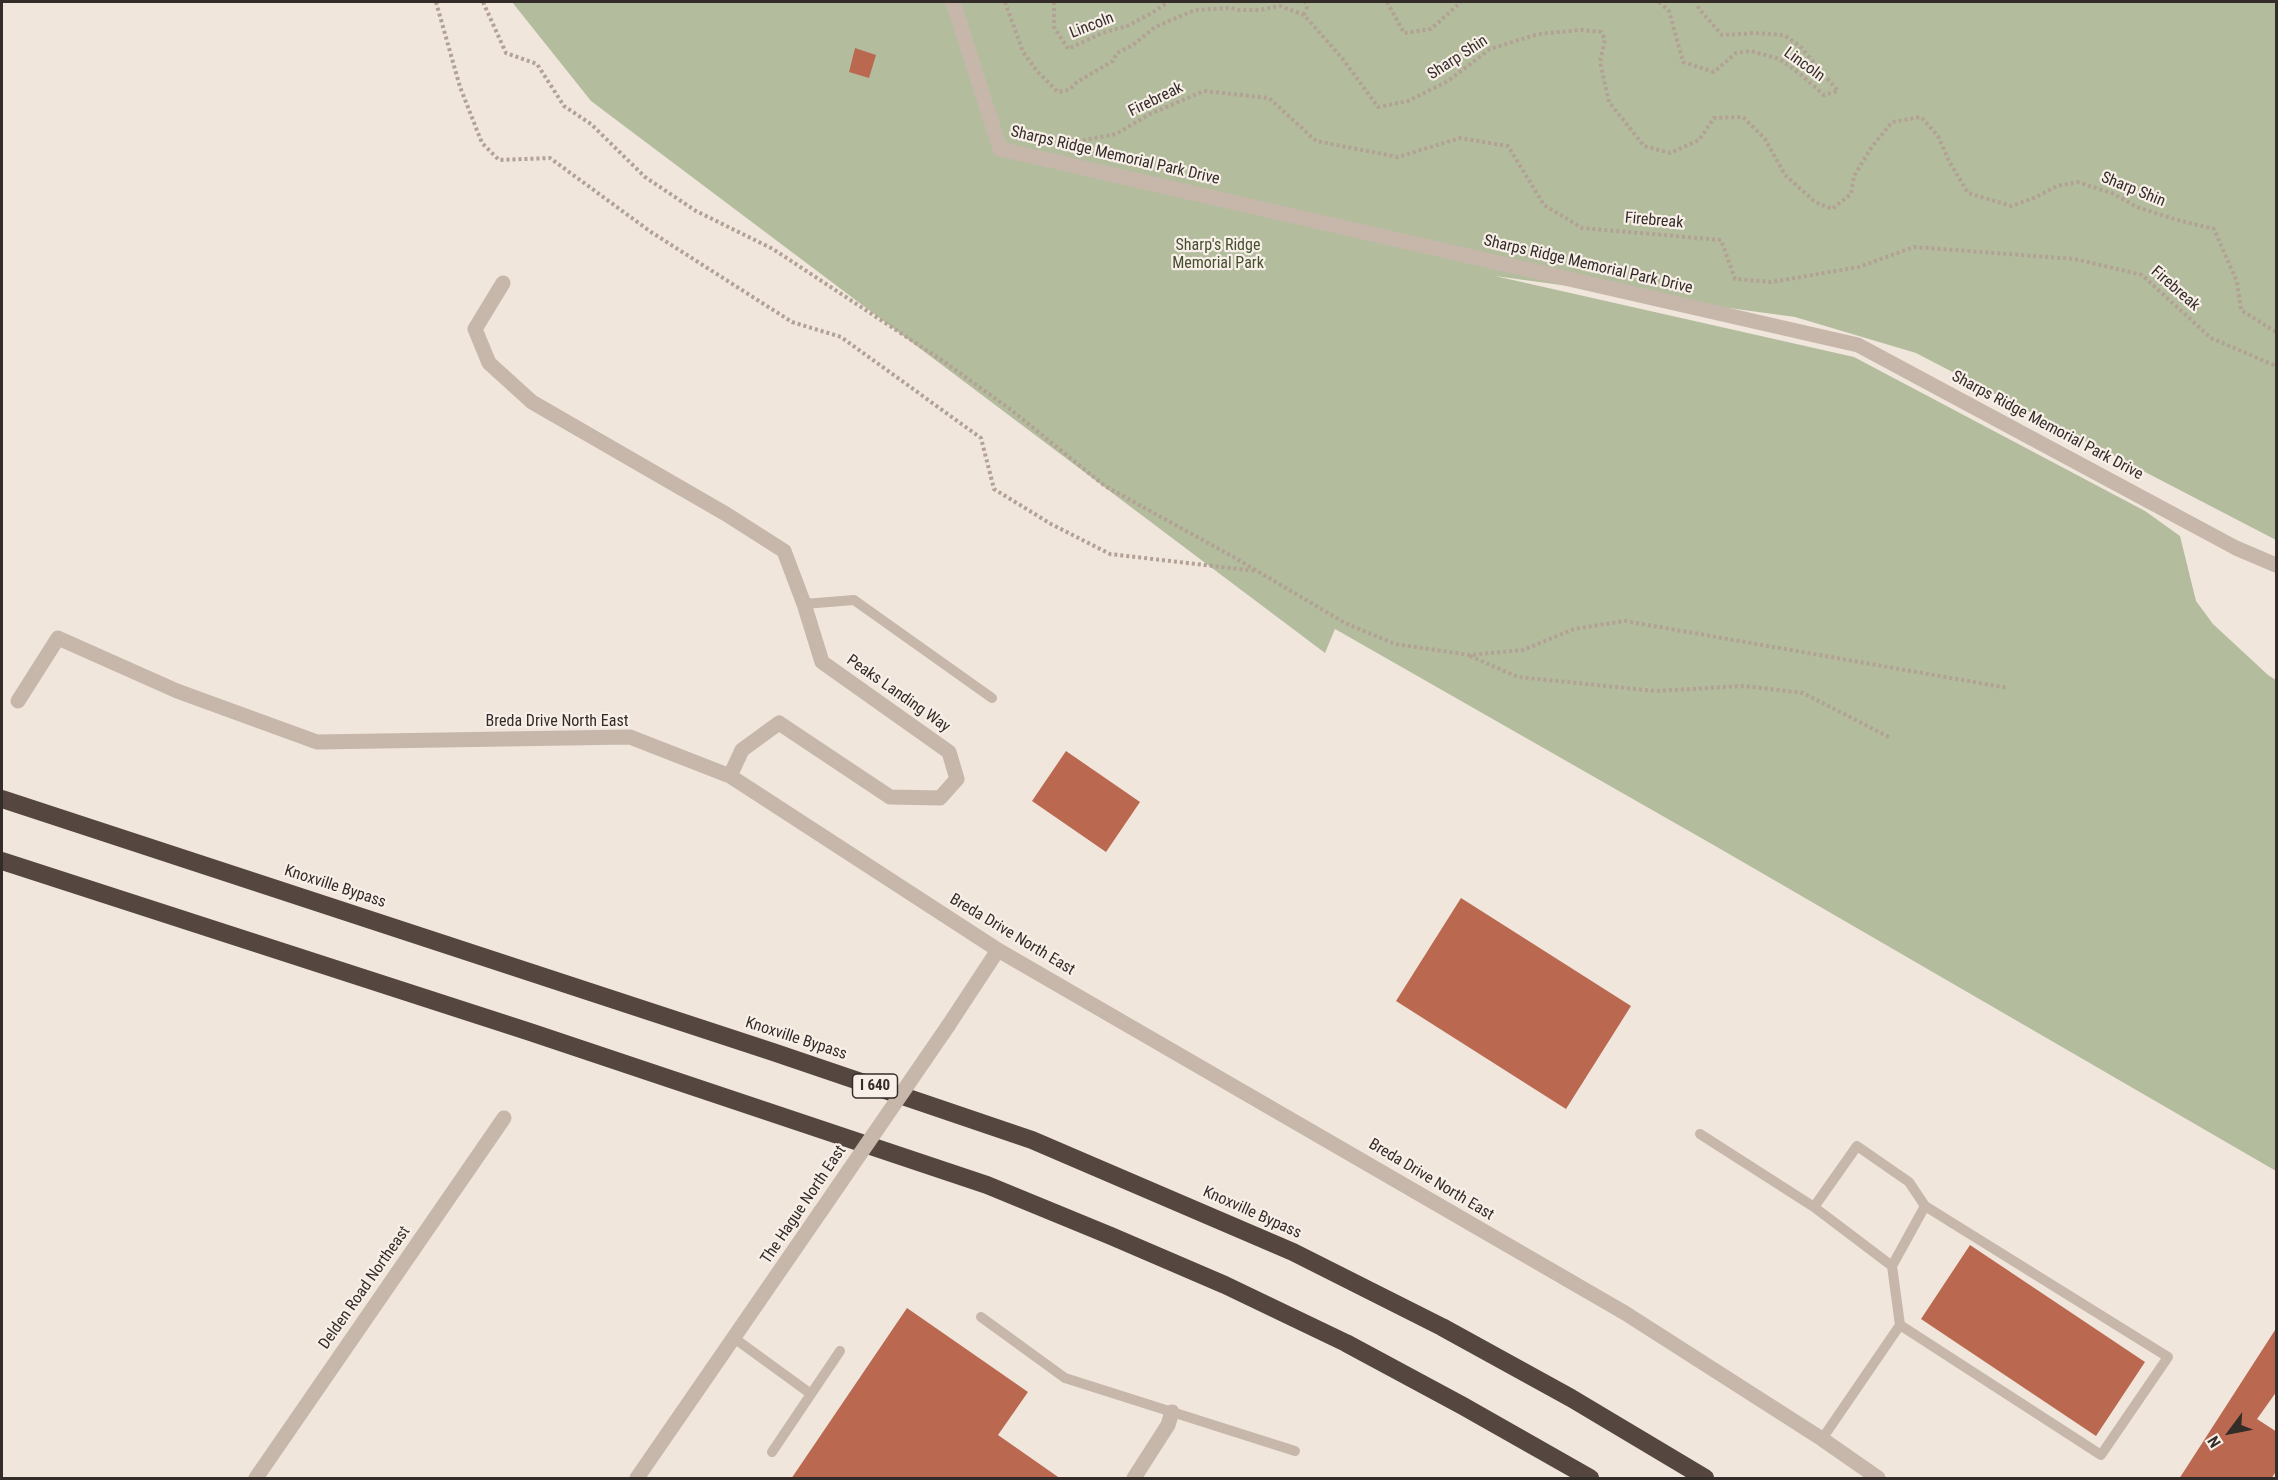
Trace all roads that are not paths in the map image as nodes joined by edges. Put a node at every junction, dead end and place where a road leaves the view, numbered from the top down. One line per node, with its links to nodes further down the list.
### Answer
1 (953, 2): 3 (street, Sharps Ridge Memorial Park Drive)
2 (503, 283): 4 (street, Peaks Landing Way)
3 (2277, 565)
4 (804, 604): 5 (lane); 7 (street, Peaks Landing Way)
5 (992, 698)
6 (18, 702): 7 (street, Breda Drive North East)
7 (730, 776): 10 (street, Breda Drive North East)
8 (2, 799): 29 (highway, Knoxville Bypass / I 640)
9 (2, 861): 28 (highway)
10 (998, 950): 18 (street, The Hague North East, bridge); 22 (street, Breda Drive North East)
11 (504, 1118): 25 (street, Delden Road Northeast)
12 (1700, 1134): 14 (lane)
13 (1925, 1206): 14 (lane); 15 (lane); 17 (lane)
14 (1814, 1207): 15 (lane)
15 (1892, 1266): 17 (lane)
16 (981, 1317): 21 (lane)
17 (1900, 1325): 22 (lane)
18 (734, 1338): 20 (lane); 26 (street, The Hague North East)
19 (840, 1351): 20 (lane)
20 (811, 1394): 24 (lane)
21 (1172, 1412): 23 (lane); 27 (street)
22 (1822, 1439): 30 (street, Breda Drive North East)
23 (1295, 1451)
24 (772, 1452)
25 (256, 1479)
26 (638, 1479)
27 (1134, 1479)
28 (1590, 1479)
29 (1705, 1479)
30 (1878, 1479)

